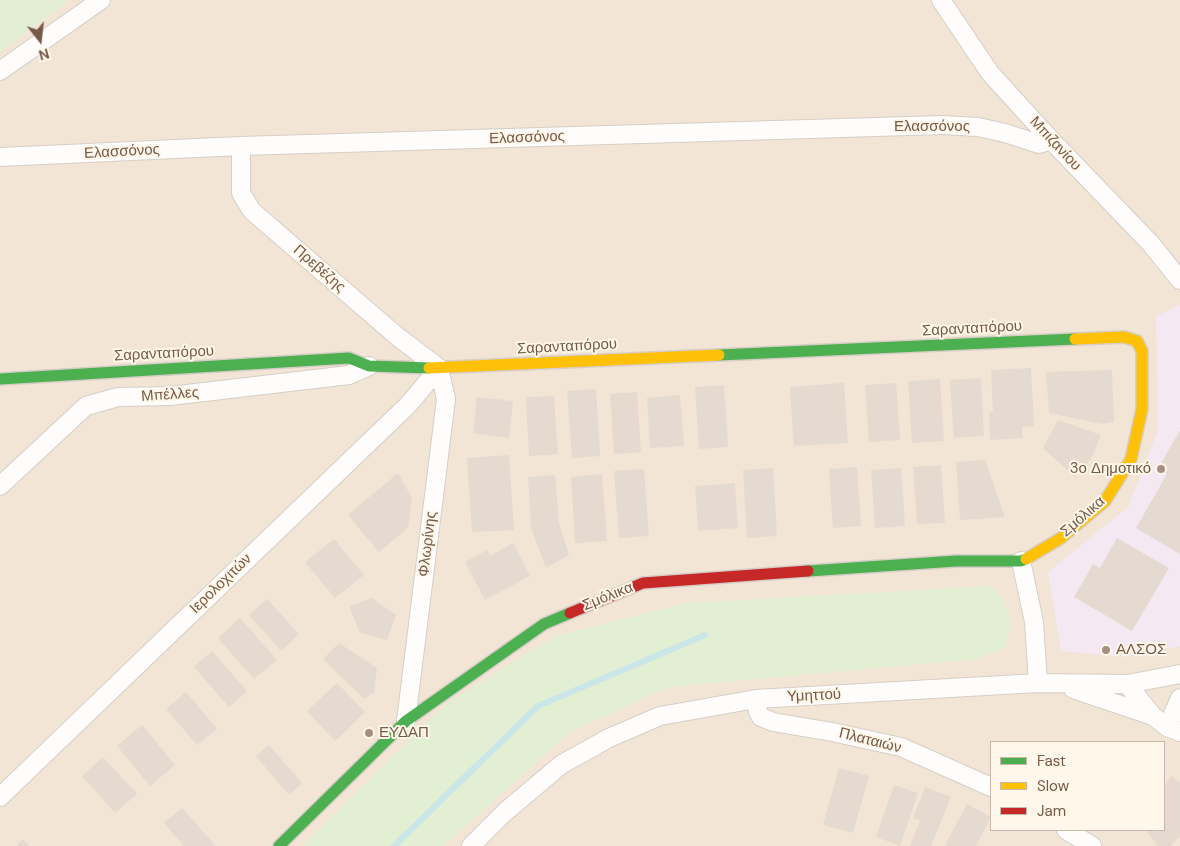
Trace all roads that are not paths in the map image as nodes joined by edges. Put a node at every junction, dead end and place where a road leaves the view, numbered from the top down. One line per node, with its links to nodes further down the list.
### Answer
1 (101, 0): 3 (street)
2 (941, 0): 4 (street, Μπιζανίου)
3 (0, 71)
4 (1051, 140): 5 (street, Ελασσόνος); 7 (street, Μπιζανίου)
5 (241, 146): 6 (street, Ελασσόνος); 10 (street, Πρεβέζης)
6 (0, 157)
7 (1180, 280)
8 (1137, 340): 10 (street, Σαρανταπόρου); 13 (street, Σμόλικα)
9 (368, 366): 10 (street, Σαρανταπόρου); 11 (street, Σαρανταπόρου); 12 (street, Μπέλλες)
10 (439, 368): 20 (street, Φλωρίνης); 23 (street, Ιερολοχιτών)
11 (0, 378)
12 (0, 486)
13 (1021, 561): 15 (street); 20 (street, Σμόλικα)
14 (1180, 674): 16 (street, Υμηττού)
15 (1046, 683): 16 (street, Υμηττού); 18 (street, Υμηττού); 19 (street)
16 (1134, 683): 19 (street); 21 (street)
17 (1180, 698): 21 (street)
18 (756, 700): 22 (street, Πλαταιών); 26 (street, Υμηττού)
19 (1153, 716): 21 (street)
20 (406, 721): 25 (street, Σμόλικα)
21 (1177, 727)
22 (990, 787)
23 (0, 797)
24 (1068, 831): 27 (street)
25 (279, 846)
26 (472, 846)
27 (1092, 846)

